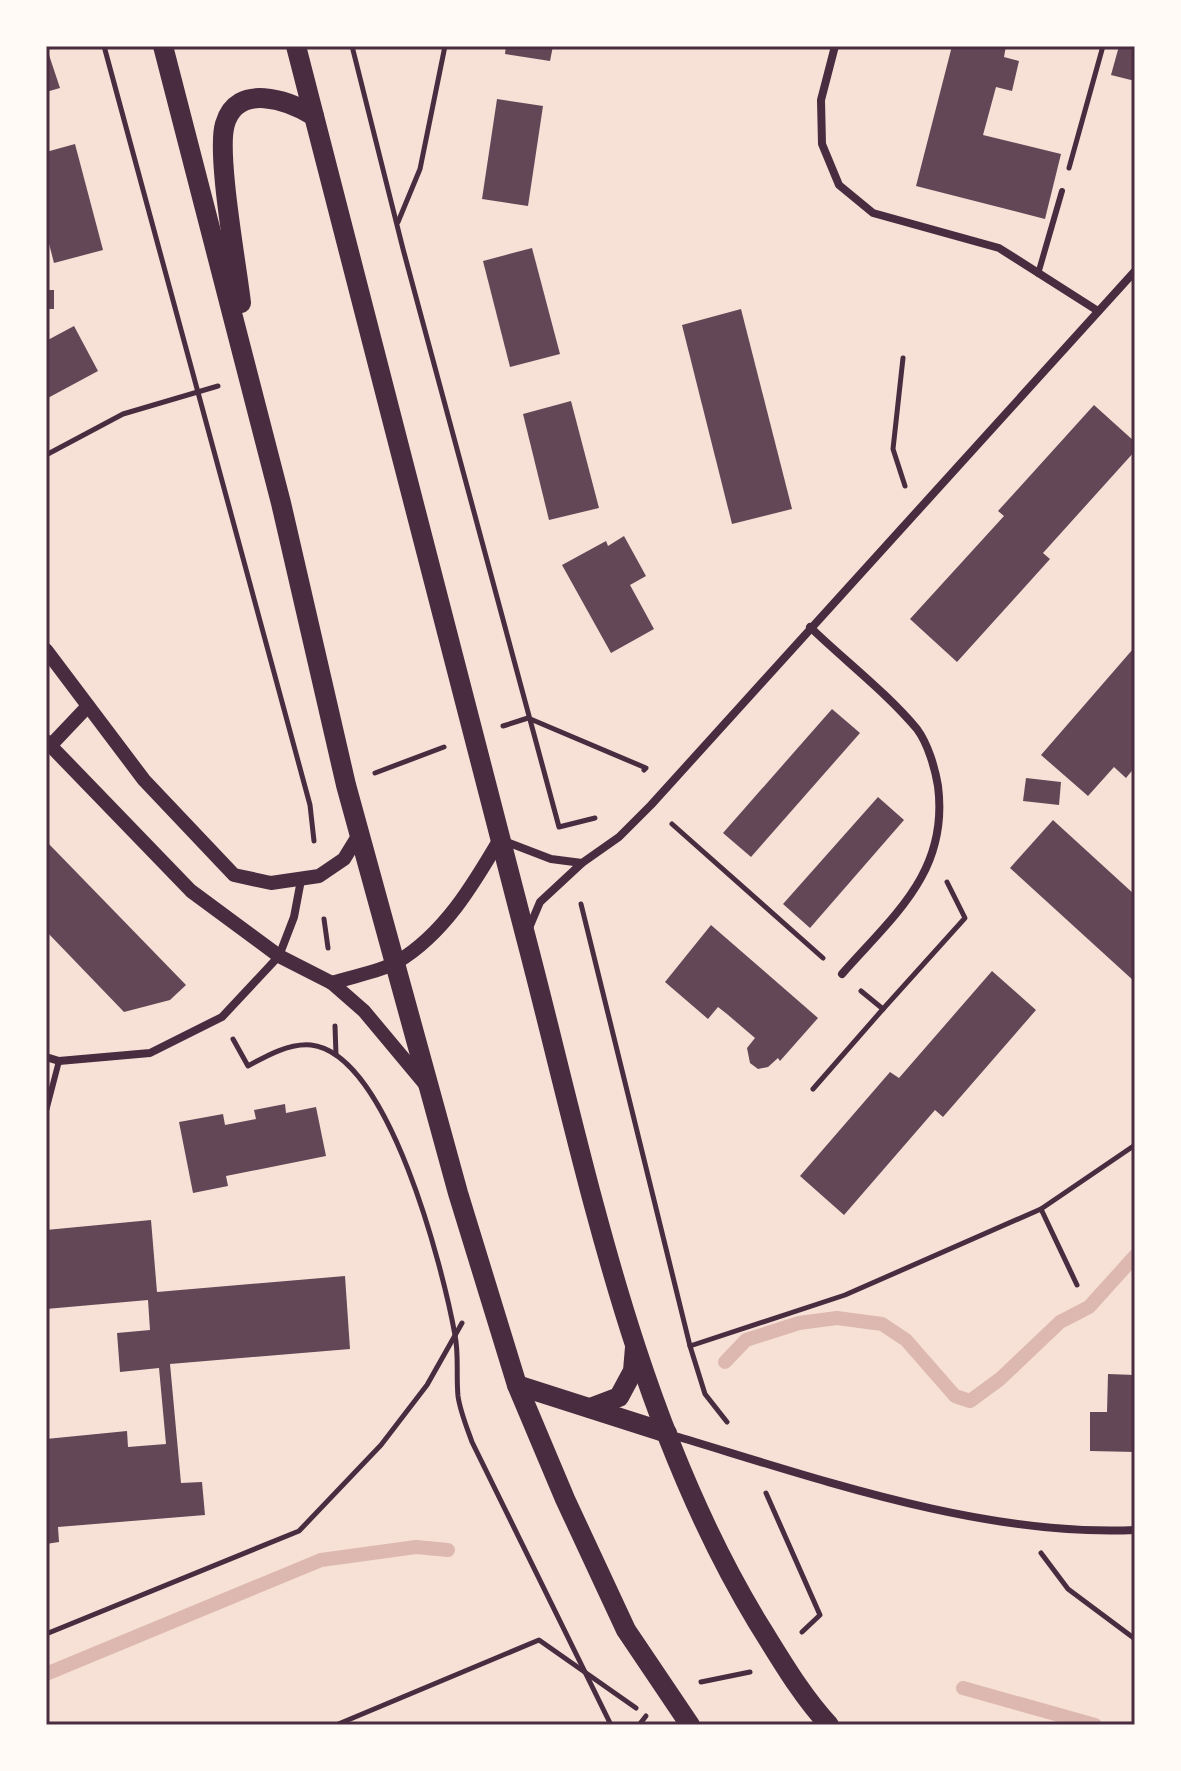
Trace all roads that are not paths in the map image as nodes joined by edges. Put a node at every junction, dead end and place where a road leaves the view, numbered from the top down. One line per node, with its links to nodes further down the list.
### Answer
1 (163, 46): 9 (main road)
2 (296, 46): 4 (main road)
3 (835, 46): 7 (street)
4 (314, 116): 9 (main road); 15 (main road)
5 (1062, 191): 7 (lane)
6 (1135, 271): 8 (street)
7 (1038, 274): 8 (street)
8 (1098, 311): 10 (street)
9 (250, 379): 14 (main road)
10 (810, 627): 16 (street); 21 (street)
11 (46, 650): 12 (street)
12 (88, 706): 13 (street); 17 (street)
13 (48, 743): 19 (street)
14 (360, 833): 17 (street); 20 (main road)
15 (500, 839): 16 (street); 18 (main road); 20 (street)
16 (582, 863): 18 (street)
17 (301, 880): 19 (street)
18 (526, 937): 27 (main road)
19 (279, 956): 22 (street); 24 (street)
20 (395, 963): 22 (street); 25 (main road)
21 (842, 974)
22 (332, 983): 25 (street)
23 (46, 1057): 24 (street)
24 (59, 1061): 26 (lane)
25 (430, 1091): 28 (main road)
26 (46, 1111)
27 (635, 1339): 29 (main road); 30 (main road)
28 (517, 1385): 29 (main road); 32 (main road)
29 (590, 1408): 30 (main road)
30 (667, 1433): 31 (street); 33 (main road)
31 (1135, 1530)
32 (690, 1725)
33 (829, 1725)

